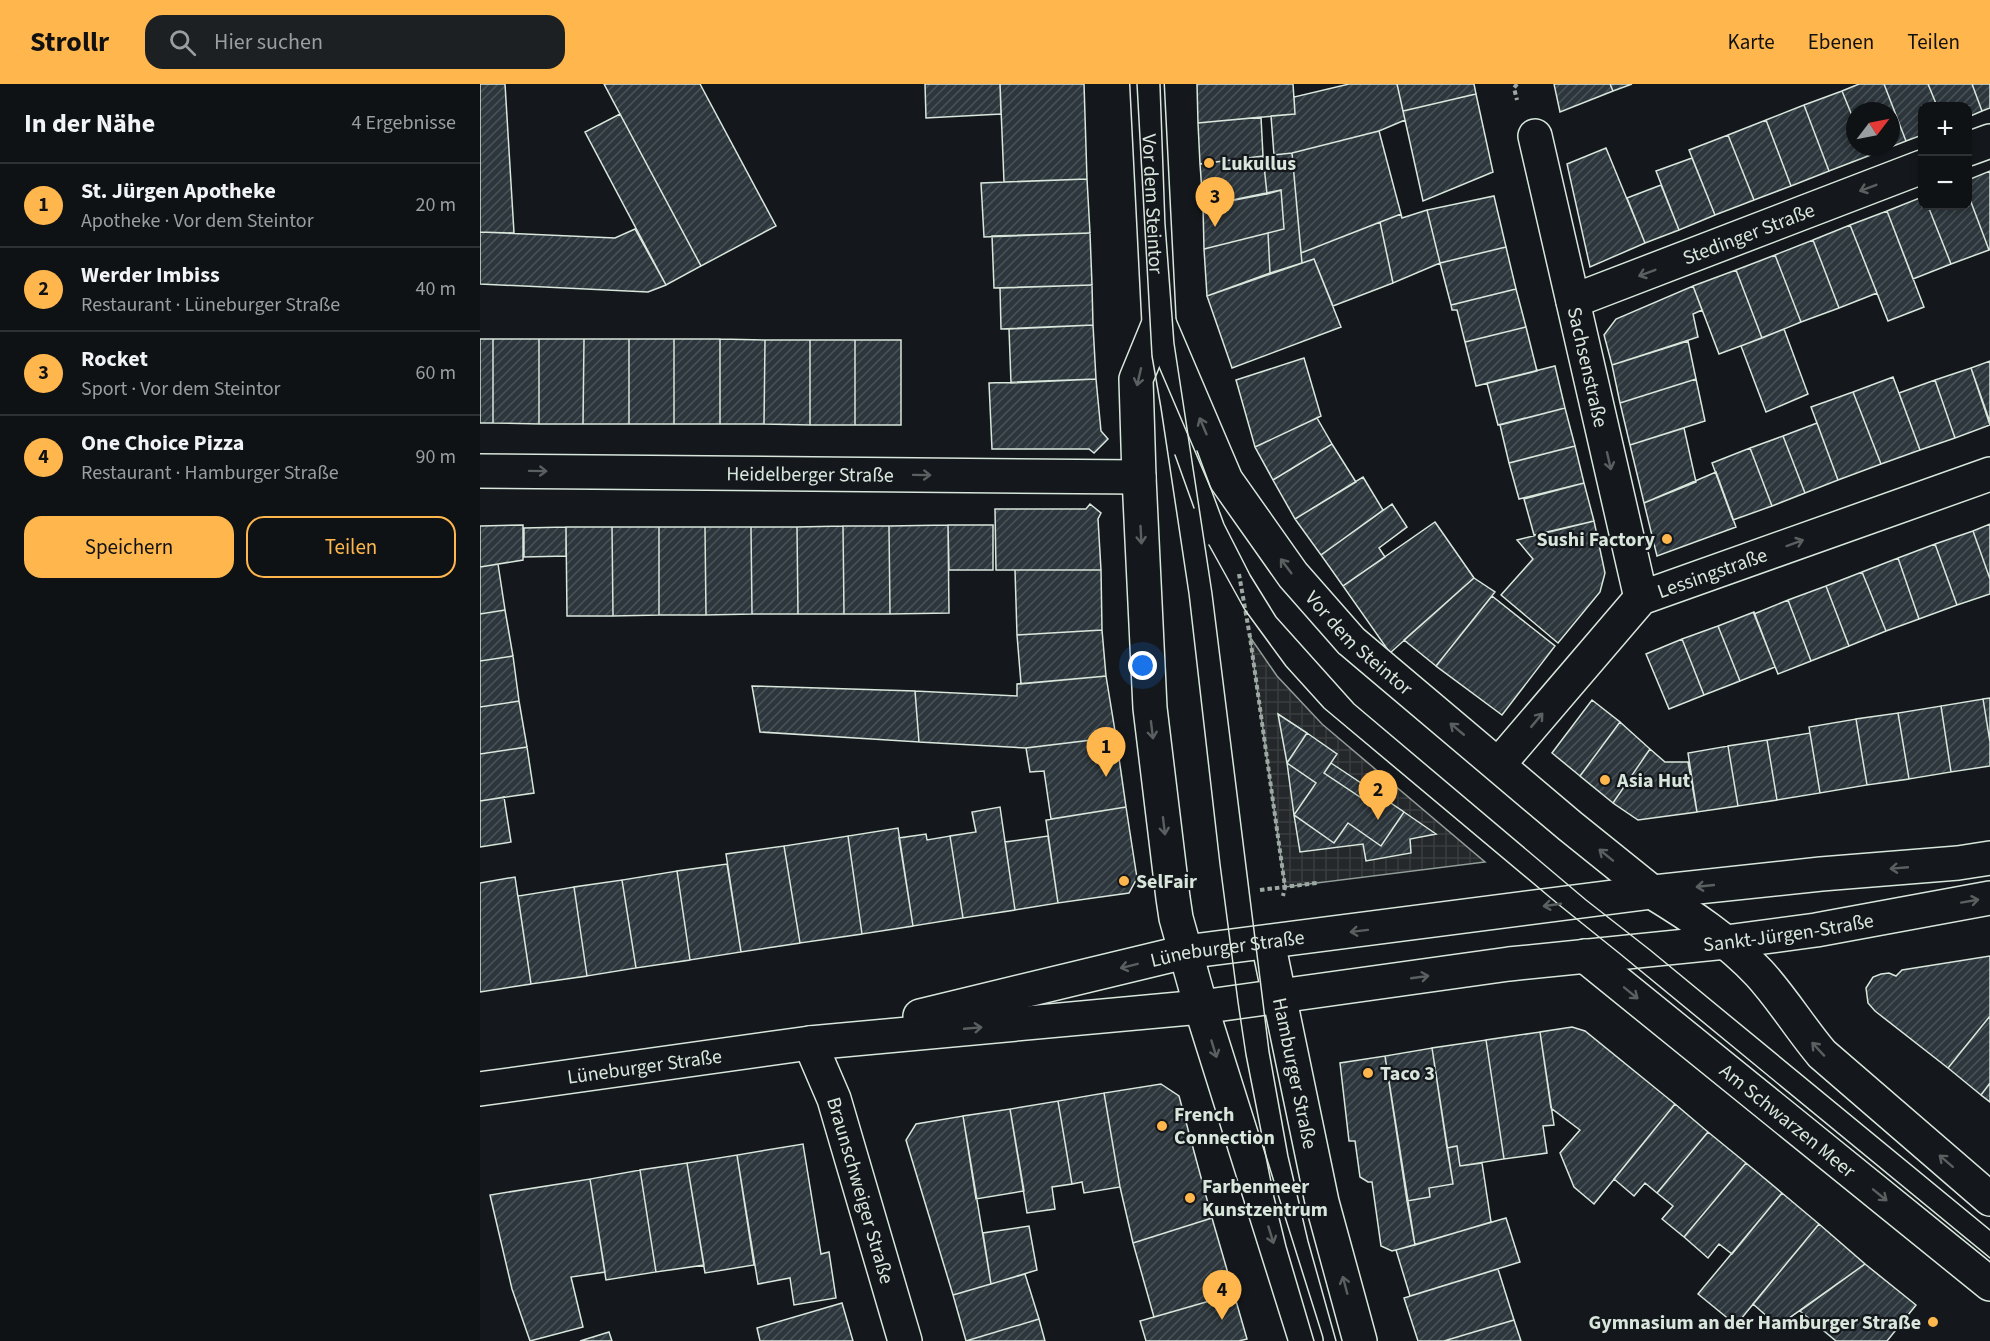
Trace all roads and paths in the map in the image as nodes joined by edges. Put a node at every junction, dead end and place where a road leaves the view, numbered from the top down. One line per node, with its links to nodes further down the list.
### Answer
1 (1147, 84): 7 (street, Vor dem Steintor)
2 (1535, 136): 6 (street, Sachsenstraße)
3 (1990, 141): 4 (street)
4 (1972, 148)
5 (1918, 168): 6 (street, Stedinger Straße, one-way to 6)
6 (1573, 301): 12 (street, Sachsenstraße, one-way to 12)
7 (1159, 323): 10 (street, Vor dem Steintor, one-way to 10); 13 (street, Vor dem Steintor, one-way to 7)
8 (480, 471): 10 (street, Heidelberger Straße, one-way to 10)
9 (1990, 474): 12 (street, Lessingstraße, one-way to 9)
10 (1139, 477): 22 (street, Vor dem Steintor, one-way to 22)
11 (1238, 568): 16 (path)
12 (1641, 598): 13 (street, Lessingstraße, one-way to 12)
13 (1499, 764): 18 (street, Vor dem Steintor, one-way to 13)
14 (1990, 858): 18 (street, one-way to 18)
15 (1317, 883): 16 (path)
16 (1285, 887): 17 (path); 20 (path)
17 (1260, 890)
18 (1652, 892): 20 (street, Lüneburger Straße, one-way to 20); 21 (street)
19 (1990, 898): 21 (street, Sankt-Jürgen-Straße, one-way to 19)
20 (1268, 942): 22 (street, Lüneburger Straße); 24 (street, Hamburger Straße)
21 (1726, 942): 23 (street, Sankt-Jürgen-Straße); 28 (street, one-way to 21)
22 (1185, 952): 25 (street); 26 (street, Lüneburger Straße, one-way to 26)
23 (1585, 956): 24 (street, Lüneburger Straße, one-way to 23); 29 (street, Am Schwarzen Meer, one-way to 29)
24 (1279, 996): 25 (street, Lüneburger Straße); 32 (street, Hamburger Straße, one-way to 24)
25 (1201, 1007): 26 (street, Lüneburger Straße, one-way to 25); 31 (street, one-way to 31)
26 (810, 1043): 27 (street, Lüneburger Straße); 30 (street, Braunschweiger Straße)
27 (480, 1089)
28 (1990, 1199)
29 (1990, 1284)
30 (905, 1341)
31 (1306, 1341)
32 (1360, 1341)

